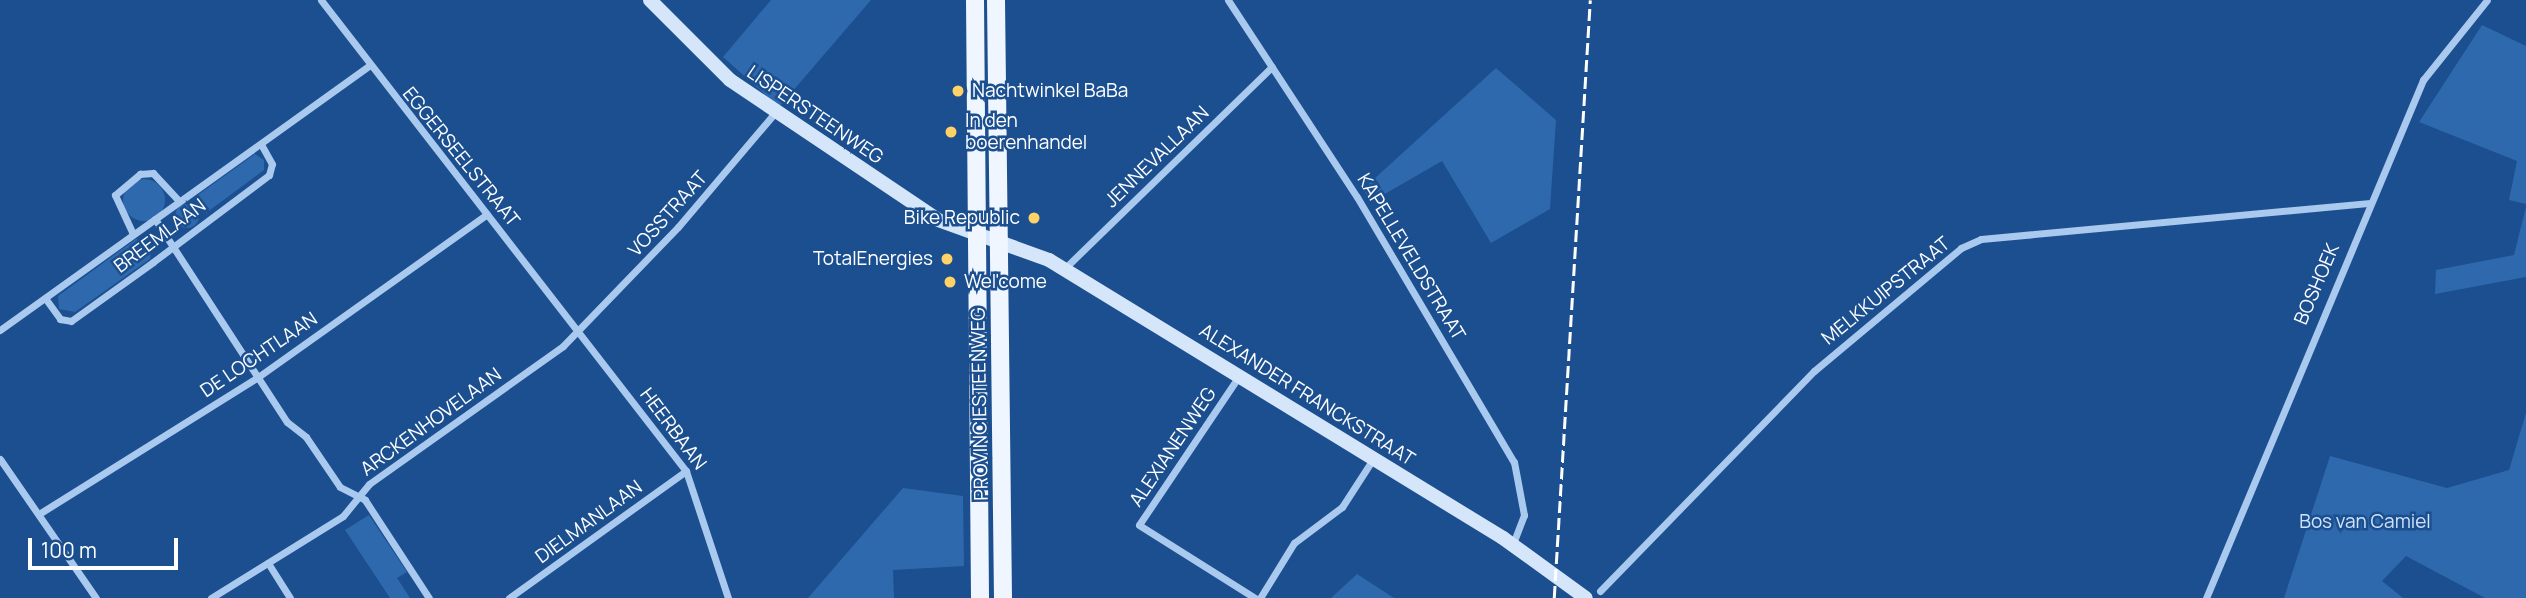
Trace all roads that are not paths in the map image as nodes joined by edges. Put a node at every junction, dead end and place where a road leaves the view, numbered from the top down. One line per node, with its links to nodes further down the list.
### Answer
1 (321, 0): 7 (street, EGGERSEELSTRAAT)
2 (650, 0): 9 (street, LISPERSTEENWEG)
3 (975, 0): 16 (main road, PROVINCIESTEENWEG)
4 (996, 0): 17 (main road, PROVINCIESTEENWEG)
5 (1228, 0): 8 (street, KAPELLEVELDSTRAAT)
6 (2487, 0): 12 (street, BOSHOEK)
7 (369, 66): 10 (street, BREEMLAAN); 13 (street, EGGERSEELSTRAAT)
8 (1272, 67): 19 (street, JENNEVALLAAN); 30 (street, KAPELLEVELDSTRAAT)
9 (774, 114): 16 (street, LISPERSTEENWEG); 22 (street, VOSSTRAAT)
10 (261, 144): 11 (street, BREEMLAAN); 18 (street, BREEMLAAN)
11 (179, 201): 14 (street, BREEMLAAN); 15 (street, BREEMLAAN)
12 (2370, 203): 32 (street, MELKKUIPSTRAAT); 43 (street, BOSHOEK)
13 (486, 214): 22 (street, EGGERSEELSTRAAT); 24 (street, DE LOCHTLAAN)
14 (155, 219): 15 (street, BREEMLAAN); 18 (street)
15 (133, 234): 20 (street, BREEMLAAN)
16 (976, 235): 17 (street, LISPERSTEENWEG); 39 (main road, PROVINCIESTEENWEG)
17 (998, 242): 19 (street, ALEXANDER FRANCKSTRAAT); 40 (main road, PROVINCIESTEENWEG)
18 (173, 246): 20 (street, BREEMLAAN); 24 (street)
19 (1064, 269): 23 (street, ALEXANDER FRANCKSTRAAT)
20 (45, 298): 21 (street, BREEMLAAN)
21 (0, 330)
22 (580, 331): 27 (street, HEERBAAN); 28 (street, ARCKENHOVELAAN)
23 (1239, 376): 26 (street, ALEXANDER FRANCKSTRAAT); 41 (street, ALEXIANENWEG)
24 (258, 377): 28 (street); 29 (street, DE LOCHTLAAN)
25 (0, 459): 29 (street)
26 (1373, 459): 30 (street, ALEXANDER FRANCKSTRAAT); 41 (street, ALEXIANENWEG)
27 (687, 471): 37 (street, DIELMANLAAN); 38 (street, HEERBAAN)
28 (358, 496): 31 (street, ARCKENHOVELAAN); 36 (street)
29 (42, 512): 33 (street)
30 (1513, 545): 42 (street, ALEXANDER FRANCKSTRAAT)
31 (268, 564): 34 (street, ARCKENHOVELAAN); 35 (street)
32 (1600, 591)
33 (96, 598)
34 (211, 598)
35 (290, 598)
36 (429, 598)
37 (509, 598)
38 (728, 598)
39 (980, 598)
40 (1003, 598)
41 (1258, 598)
42 (1586, 598)
43 (2206, 598)

